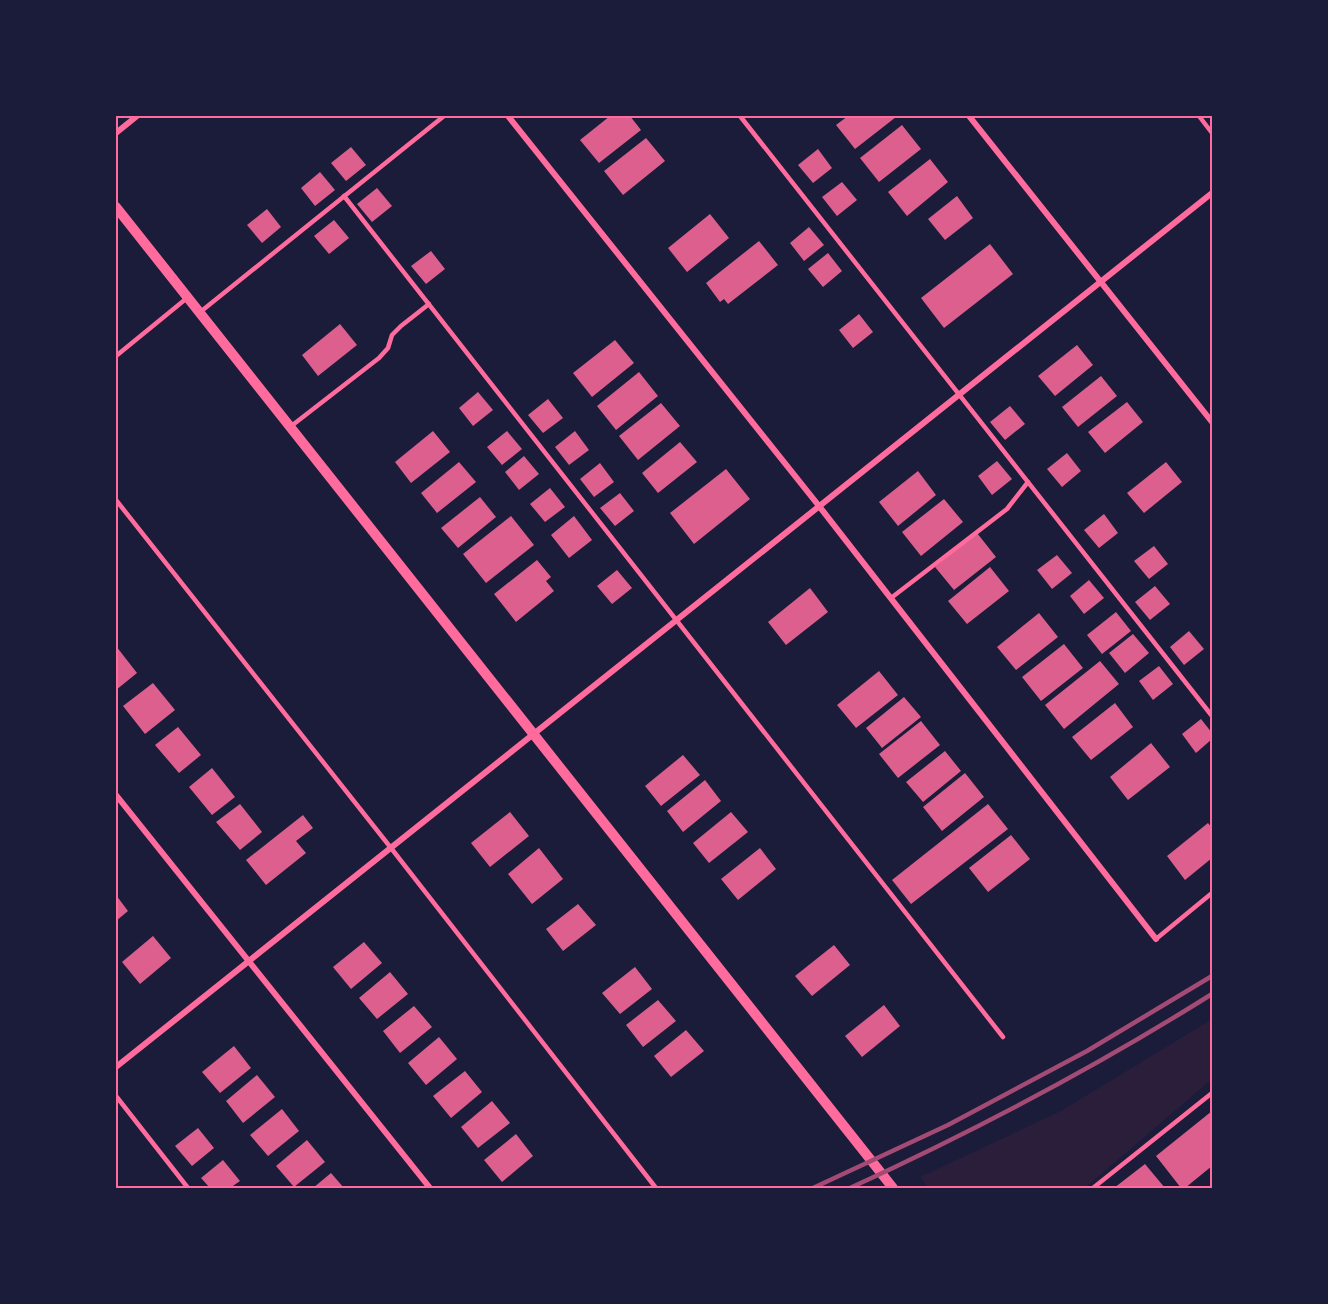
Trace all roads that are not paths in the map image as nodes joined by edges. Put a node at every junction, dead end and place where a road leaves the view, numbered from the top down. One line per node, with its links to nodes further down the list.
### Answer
1 (137, 116): 7 (street)
2 (444, 116): 10 (lane)
3 (508, 116): 22 (street)
4 (740, 116): 17 (lane)
5 (969, 116): 12 (street)
6 (1199, 116): 8 (lane)
7 (116, 133)
8 (1212, 133)
9 (1212, 193): 12 (street)
10 (344, 196): 14 (lane); 15 (lane)
11 (116, 207): 13 (street)
12 (1101, 281): 17 (street); 18 (street)
13 (187, 298): 15 (street); 16 (lane)
14 (429, 304): 19 (lane); 24 (lane)
15 (200, 313): 19 (street)
16 (116, 356)
17 (959, 394): 20 (lane); 22 (street)
18 (1212, 422)
19 (290, 427): 26 (street)
20 (1028, 482): 23 (lane); 25 (lane)
21 (116, 500): 28 (lane)
22 (819, 506): 23 (street); 24 (street)
23 (891, 598): 30 (street)
24 (676, 620): 26 (street); 32 (lane)
25 (1212, 716)
26 (533, 734): 28 (street); 39 (street)
27 (116, 795): 31 (street)
28 (391, 848): 31 (street); 38 (lane)
29 (1212, 893): 30 (lane)
30 (1156, 939)
31 (247, 962): 33 (street); 37 (street)
32 (1003, 1037)
33 (116, 1067)
34 (1212, 1093): 40 (lane)
35 (116, 1096): 36 (lane)
36 (188, 1188)
37 (430, 1188)
38 (656, 1188)
39 (893, 1188)
40 (1093, 1188)

